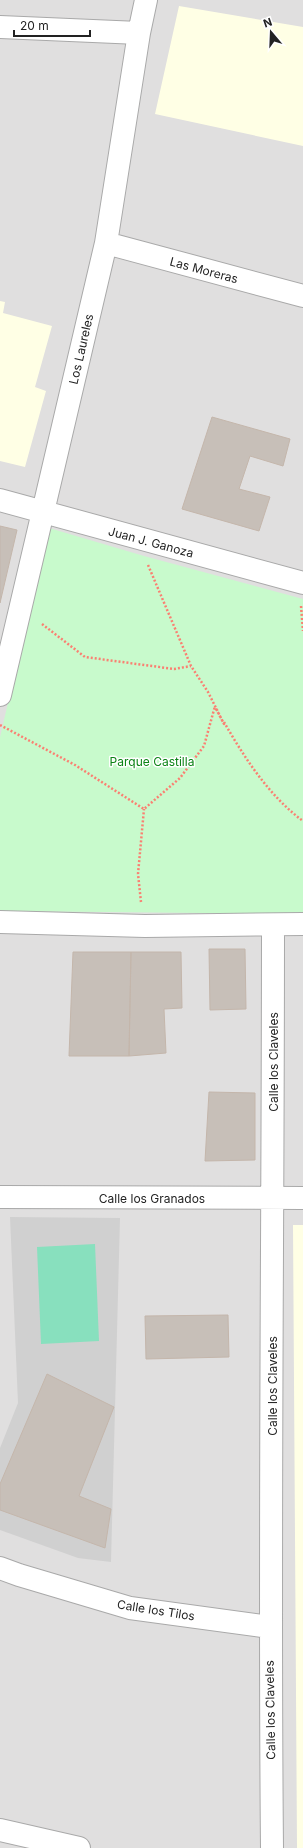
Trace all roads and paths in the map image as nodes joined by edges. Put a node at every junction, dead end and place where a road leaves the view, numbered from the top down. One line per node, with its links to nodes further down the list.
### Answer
1 (146, 0): 3 (street, Los Laureles)
2 (0, 27): 3 (street)
3 (139, 34): 4 (street, Los Laureles)
4 (106, 243): 5 (street, Las Moreras); 7 (street, Los Laureles)
5 (303, 296)
6 (0, 500): 7 (street, Juan J. Ganoza)
7 (43, 512): 8 (street, Juan J. Ganoza); 10 (street, Los Laureles)
8 (148, 541): 9 (street, Juan J. Ganoza); 11 (path)
9 (303, 583)
10 (21, 608): 11 (path); 12 (street, Los Laureles)
11 (191, 666): 13 (path)
12 (0, 695)
13 (215, 706): 13 (path); 15 (path); 16 (path)
14 (0, 725): 15 (path)
15 (144, 810): 20 (path)
16 (303, 821)
17 (0, 922): 20 (street)
18 (303, 924): 19 (street)
19 (273, 925): 20 (street); 23 (street, Calle los Claveles)
20 (145, 926)
21 (0, 1197): 23 (street, Calle los Granados)
22 (303, 1198): 23 (street, Calle los Granados)
23 (273, 1199): 25 (street, Calle los Claveles)
24 (0, 1568): 25 (street, Calle los Tilos)
25 (270, 1627): 28 (street, Calle los Claveles)
26 (1, 1833): 27 (street)
27 (78, 1848)
28 (272, 1848)

